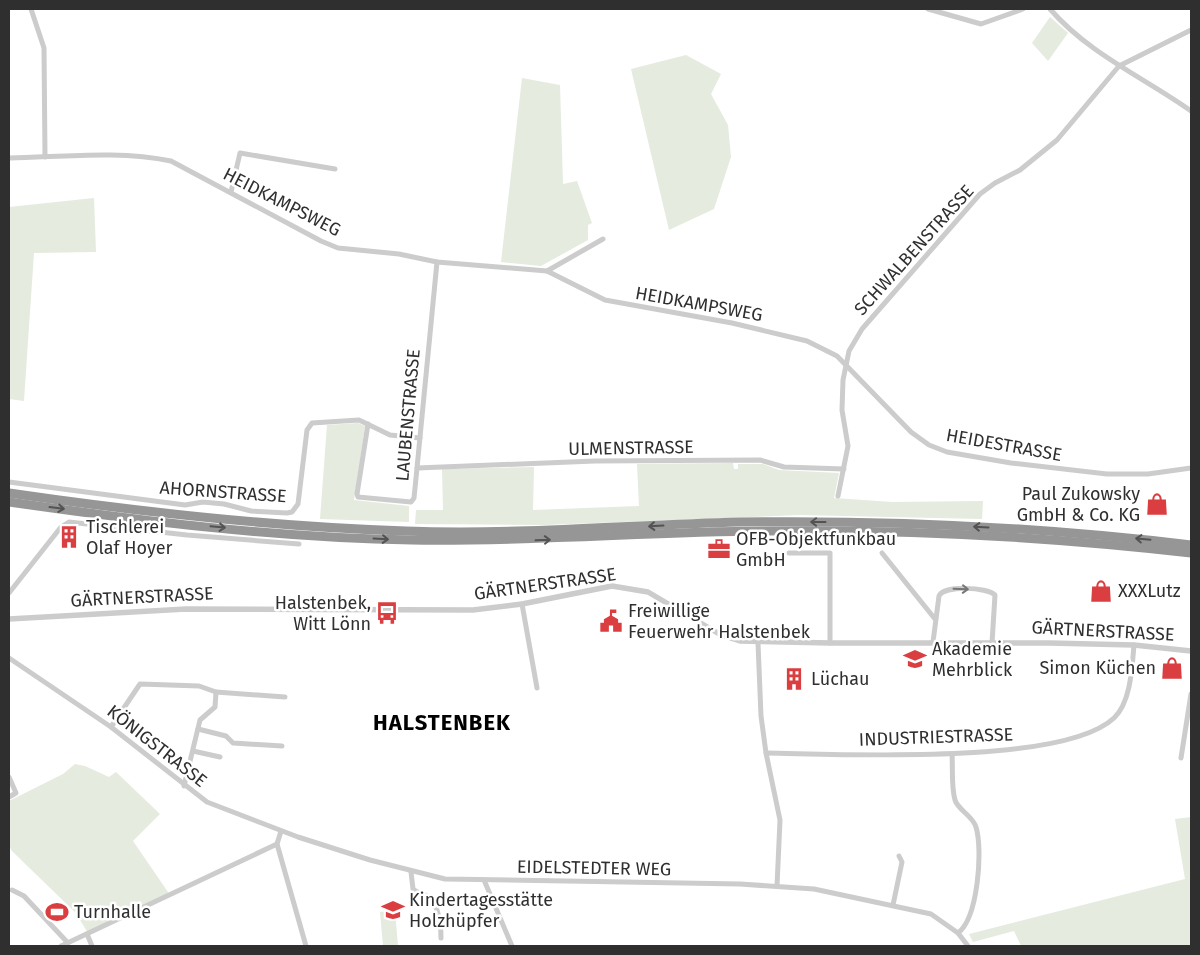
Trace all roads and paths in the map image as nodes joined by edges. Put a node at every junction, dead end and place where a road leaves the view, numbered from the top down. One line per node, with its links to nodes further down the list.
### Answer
1 (31, 9): 8 (street)
2 (928, 9): 3 (street)
3 (1023, 9)
4 (1050, 9): 6 (street)
5 (1191, 30): 6 (street, SCHWALBENSTRASSE)
6 (1119, 66): 7 (street); 15 (street, SCHWALBENSTRASSE)
7 (1191, 111)
8 (46, 157): 9 (street, HEIDKAMPSWEG); 11 (street, HEIDKAMPSWEG)
9 (9, 158)
10 (335, 169): 11 (street)
11 (231, 192): 13 (street, HEIDKAMPSWEG)
12 (603, 238): 14 (street)
13 (437, 262): 14 (street, HEIDKAMPSWEG); 17 (street, LAUBENSTRASSE)
14 (547, 271): 15 (street, HEIDKAMPSWEG)
15 (846, 363): 19 (street, HEIDESTRASSE); 20 (street, SCHWALBENSTRASSE)
16 (368, 424): 17 (street, AHORNSTRASSE); 18 (street, LAUBENSTRASSE); 21 (street, AHORNSTRASSE)
17 (420, 438): 18 (street, LAUBENSTRASSE)
18 (418, 468): 20 (street, ULMENSTRASSE)
19 (1191, 468)
20 (844, 469): 23 (street, SCHWALBENSTRASSE)
21 (9, 482)
22 (9, 493): 26 (highway, one-way to 22)
23 (838, 496)
24 (9, 502): 29 (highway, one-way to 29)
25 (299, 544): 30 (street)
26 (1191, 544)
27 (789, 553): 36 (street)
28 (882, 553): 32 (street)
29 (1191, 553)
30 (9, 593)
31 (522, 604): 33 (street, GÄRTNERSTRASSE); 34 (street, GÄRTNERSTRASSE); 41 (street)
32 (935, 619): 35 (street); 37 (street, one-way to 37)
33 (9, 620)
34 (758, 642): 36 (street, GÄRTNERSTRASSE); 50 (street)
35 (933, 642): 36 (street, GÄRTNERSTRASSE); 37 (street, GÄRTNERSTRASSE)
36 (830, 643)
37 (992, 643): 38 (street, GÄRTNERSTRASSE)
38 (1134, 645): 39 (street, GÄRTNERSTRASSE); 51 (street, INDUSTRIESTRASSE)
39 (1191, 651)
40 (9, 658): 46 (street, KÖNIGSTRASSE)
41 (537, 688)
42 (216, 692): 44 (street); 46 (street); 47 (street)
43 (1191, 694): 45 (street)
44 (285, 697)
45 (1189, 709): 53 (street)
46 (111, 726): 55 (street, KÖNIGSTRASSE)
47 (198, 730): 48 (street); 49 (street)
48 (282, 746)
49 (193, 751): 52 (street); 55 (street)
50 (766, 753): 51 (street, INDUSTRIESTRASSE); 63 (street)
51 (952, 754): 66 (street)
52 (220, 758)
53 (1181, 758)
54 (9, 776): 56 (street)
55 (184, 786): 57 (street, KÖNIGSTRASSE)
56 (9, 797)
57 (281, 830): 58 (street, KÖNIGSTRASSE); 59 (street)
58 (298, 837): 61 (street, EIDELSTEDTER WEG)
59 (277, 844): 67 (street); 72 (street)
60 (899, 856): 65 (street)
61 (411, 872): 62 (street, EIDELSTEDTER WEG); 68 (street)
62 (484, 880): 63 (street, EIDELSTEDTER WEG); 73 (street)
63 (777, 886): 65 (street, EIDELSTEDTER WEG)
64 (12, 890): 69 (street)
65 (893, 905): 66 (street, EIDELSTEDTER WEG)
66 (958, 933): 74 (street, EIDELSTEDTER WEG)
67 (87, 934): 69 (street); 71 (street)
68 (441, 938)
69 (68, 943): 70 (street)
70 (61, 946)
71 (92, 946)
72 (306, 946)
73 (512, 946)
74 (968, 946)

